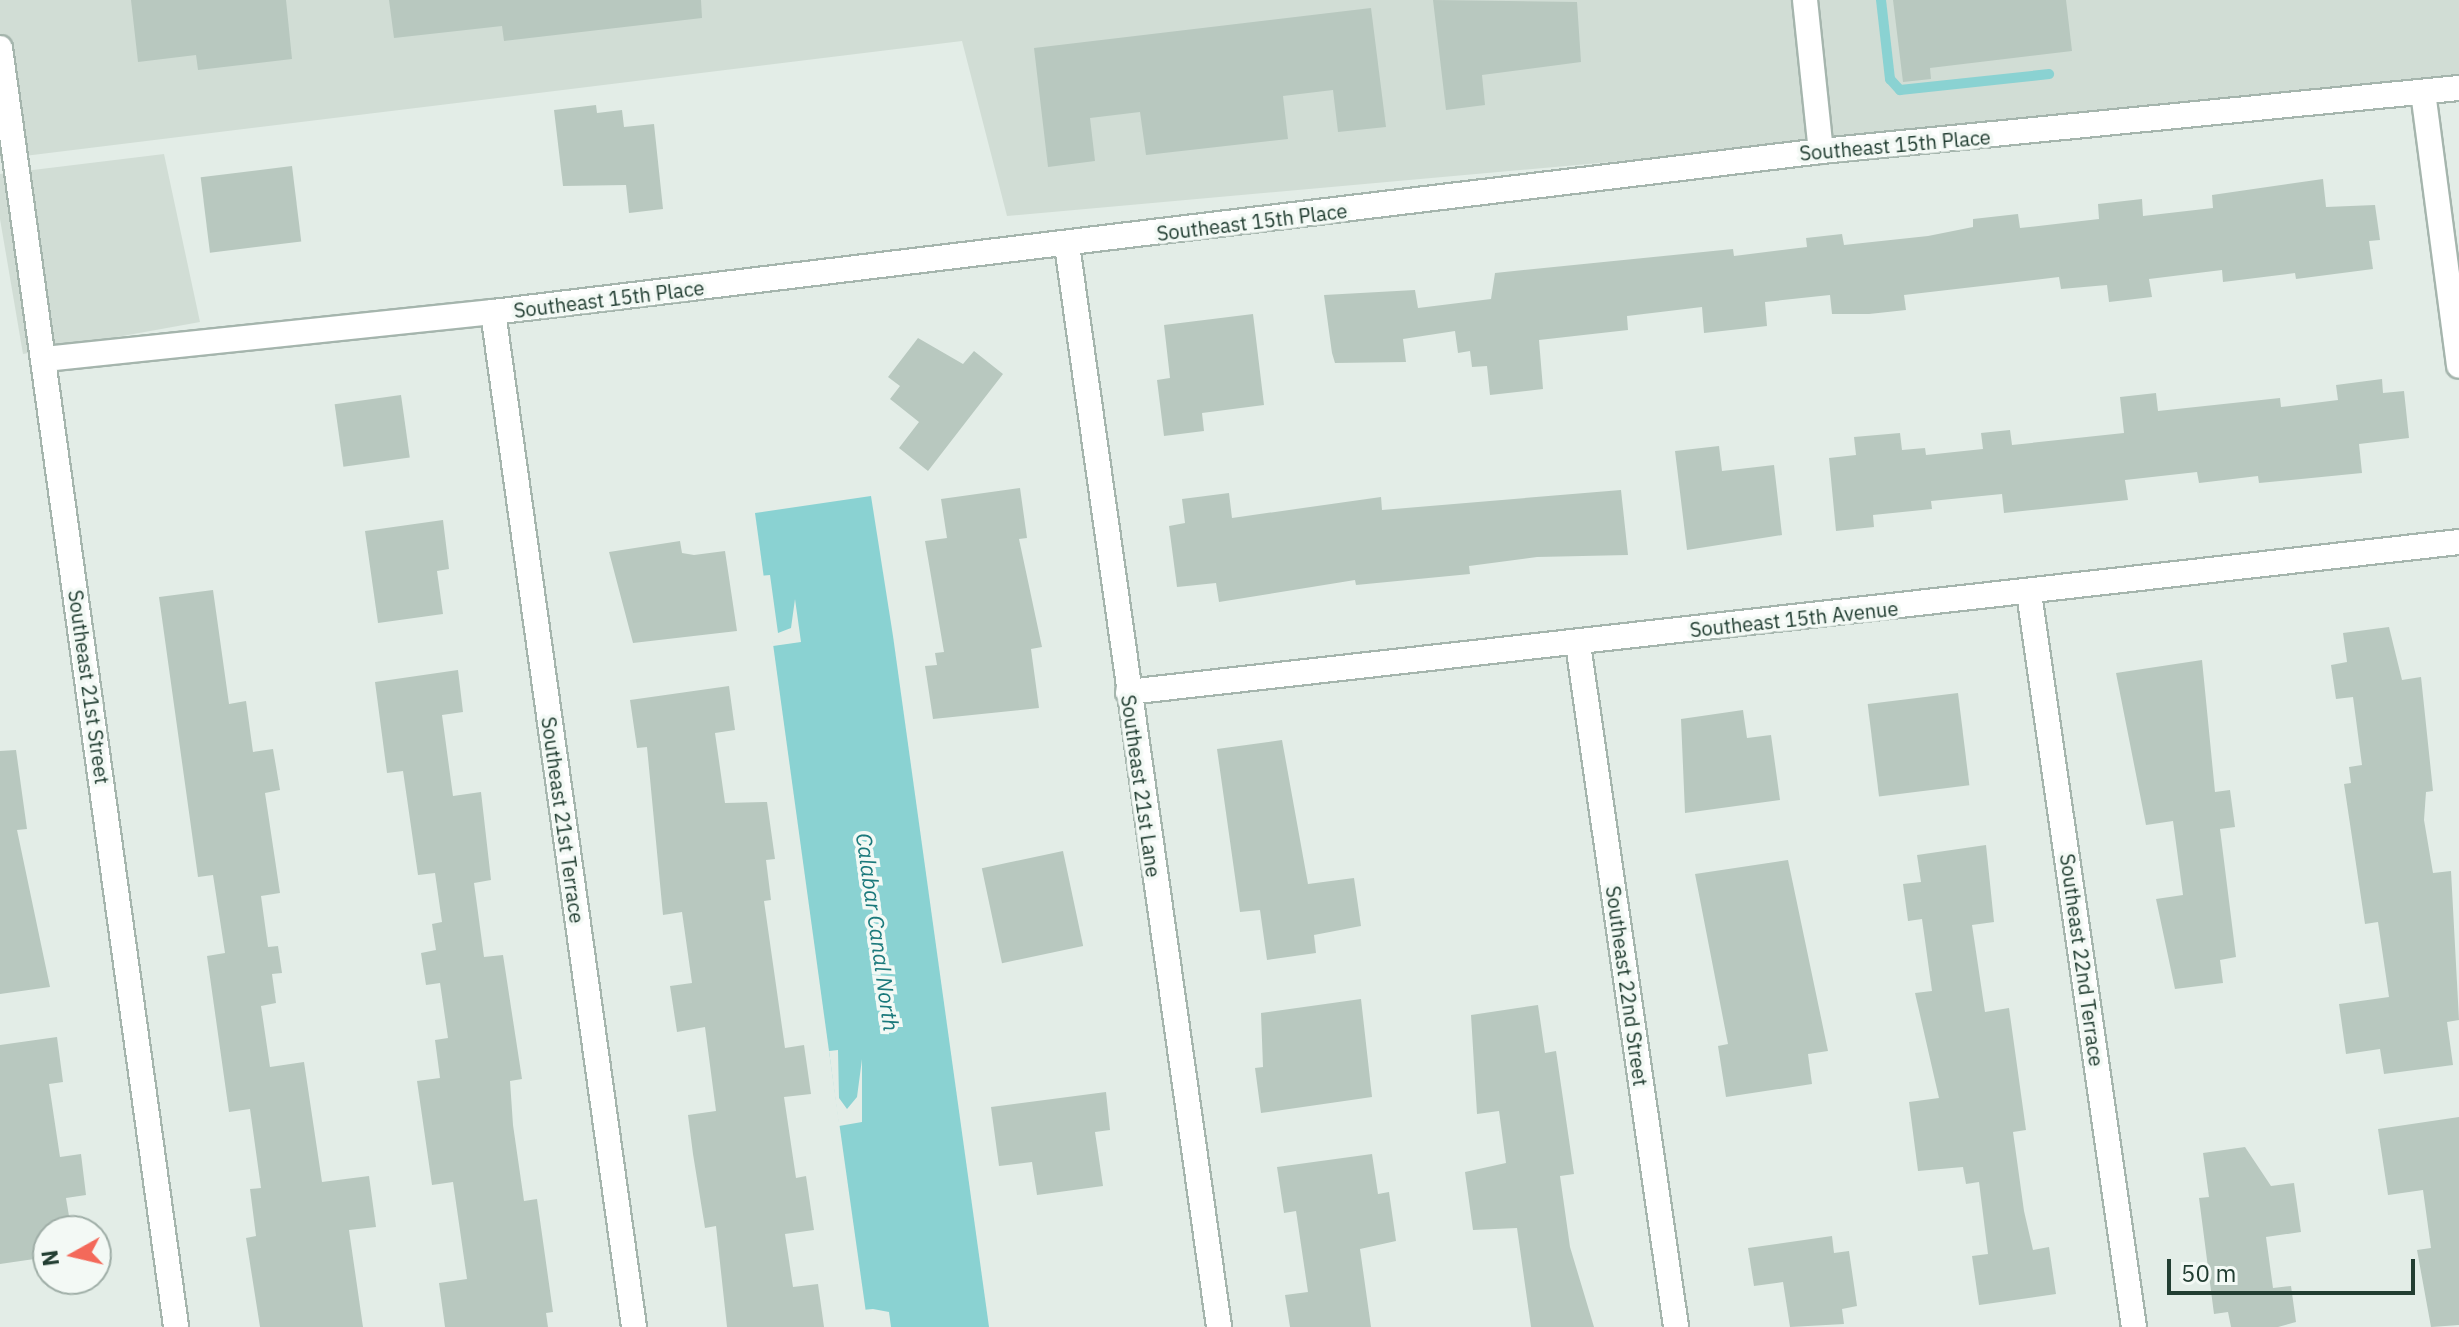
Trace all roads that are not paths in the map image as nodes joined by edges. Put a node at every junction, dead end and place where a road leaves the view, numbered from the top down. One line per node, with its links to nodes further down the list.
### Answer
1 (1805, 0): 5 (street)
2 (0, 48): 8 (street, Southeast 21st Street)
3 (2459, 88): 4 (street, Southeast 15th Place)
4 (2423, 92): 5 (street, Southeast 15th Place); 9 (street)
5 (1821, 151): 6 (street, Southeast 15th Place)
6 (1067, 245): 7 (street, Southeast 15th Place); 13 (street, Southeast 21st Lane)
7 (493, 312): 8 (street, Southeast 15th Place); 15 (street, Southeast 21st Terrace)
8 (45, 359): 14 (street, Southeast 21st Street)
9 (2459, 366)
10 (2459, 542): 11 (street, Southeast 15th Avenue)
11 (2029, 593): 12 (street, Southeast 15th Avenue); 18 (street, Southeast 22nd Terrace)
12 (1578, 644): 13 (street, Southeast 15th Avenue); 17 (street, Southeast 22nd Street)
13 (1128, 692): 16 (street, Southeast 21st Lane)
14 (176, 1327)
15 (634, 1327)
16 (1219, 1327)
17 (1676, 1327)
18 (2134, 1327)

